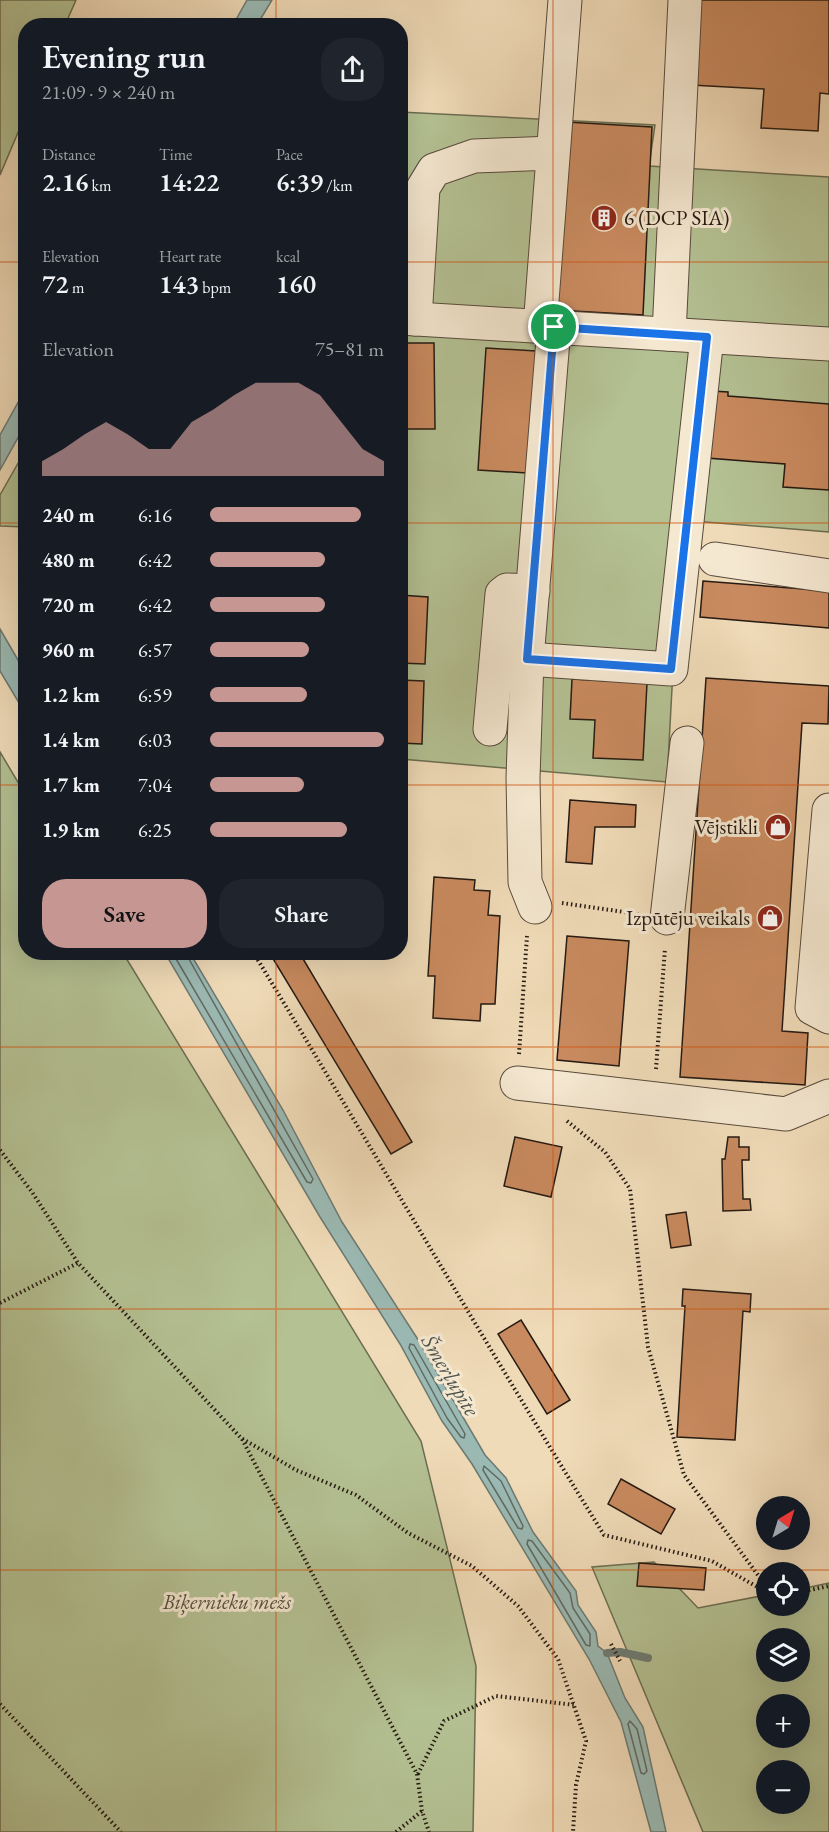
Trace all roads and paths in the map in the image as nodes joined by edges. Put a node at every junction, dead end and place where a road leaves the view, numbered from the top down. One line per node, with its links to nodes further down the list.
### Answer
1 (566, 0): 3 (lane)
2 (685, 0): 6 (lane)
3 (552, 153): 4 (lane); 5 (lane)
4 (408, 318): 5 (lane)
5 (547, 327): 6 (lane); 11 (lane)
6 (669, 334): 7 (lane)
7 (707, 337): 8 (lane); 12 (lane)
8 (829, 344)
9 (715, 559): 10 (lane)
10 (829, 576)
11 (533, 591): 12 (lane); 13 (lane)
12 (527, 659): 16 (lane)
13 (490, 729)
14 (687, 743): 17 (lane)
15 (829, 810): 19 (lane)
16 (535, 907): 17 (path); 20 (path)
17 (667, 918): 22 (path)
18 (258, 960): 29 (path)
19 (829, 1017)
20 (517, 1083): 22 (lane)
21 (829, 1096): 22 (lane)
22 (654, 1099)
23 (561, 1116): 28 (path)
24 (0, 1150): 25 (path)
25 (78, 1263): 26 (path); 27 (path)
26 (0, 1304)
27 (241, 1438): 35 (path); 36 (path)
28 (756, 1572)
29 (756, 1586)
30 (829, 1586): 31 (path)
31 (810, 1590)
32 (611, 1644): 33 (path)
33 (620, 1661)
34 (0, 1704): 38 (path)
35 (575, 1705): 36 (path); 41 (path)
36 (417, 1774): 37 (path)
37 (422, 1810): 39 (path); 40 (path)
38 (121, 1832)
39 (396, 1832)
40 (429, 1832)
41 (573, 1832)

